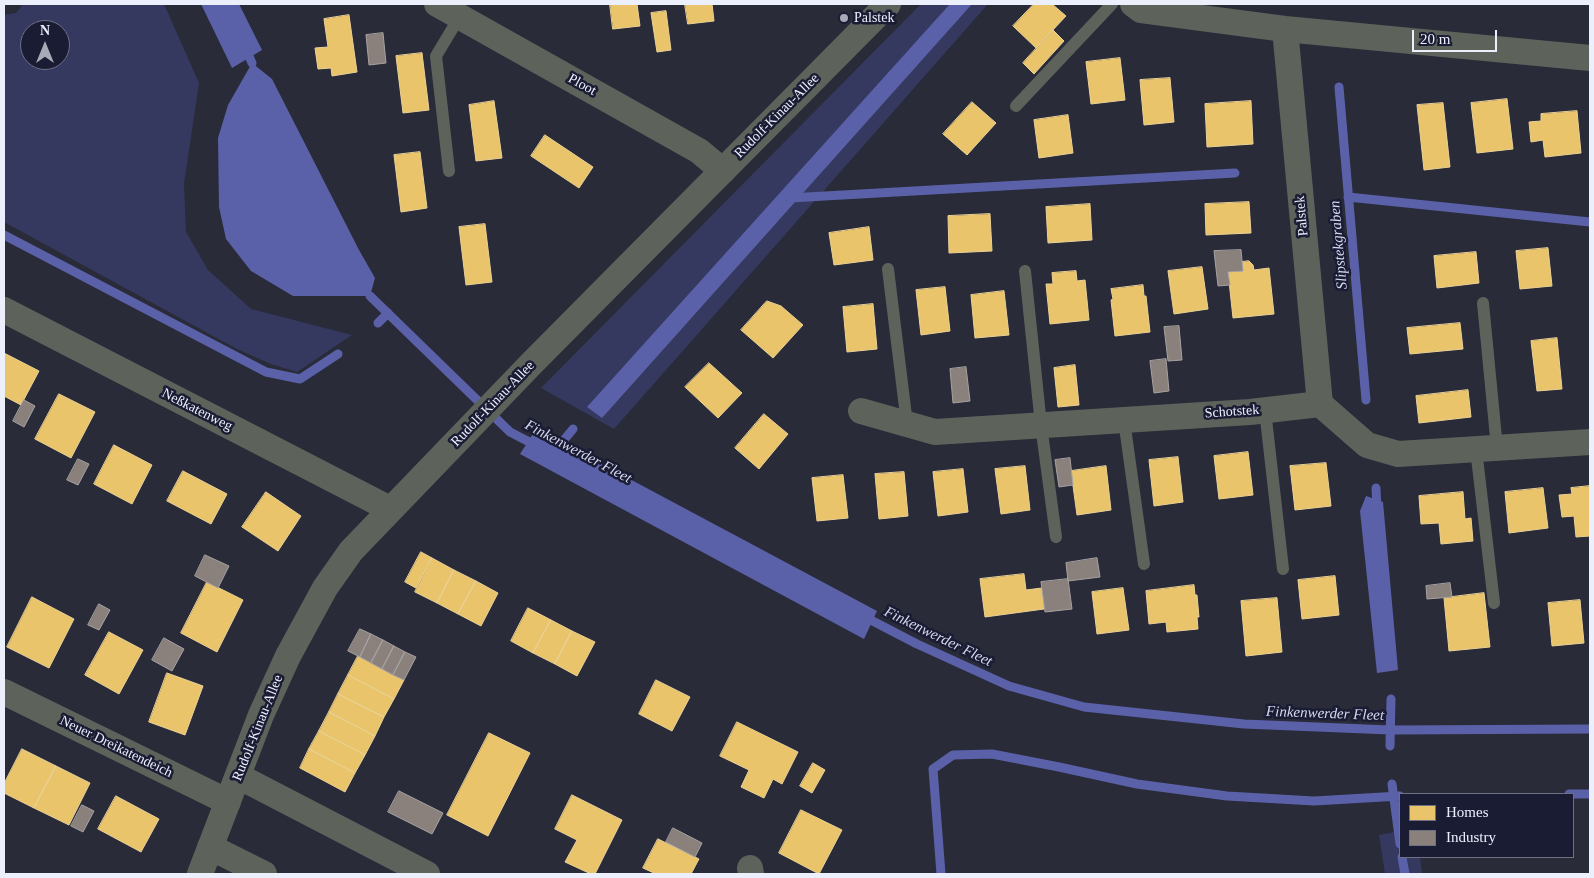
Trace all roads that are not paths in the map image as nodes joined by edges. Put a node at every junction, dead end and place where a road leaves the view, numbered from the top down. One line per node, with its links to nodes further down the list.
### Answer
1 (437, 4): 5 (street, Ploot)
2 (888, 4): 10 (street, Rudolf-Kinau-Allee)
3 (1112, 4): 8 (lane)
4 (1133, 4): 6 (street)
5 (460, 16): 9 (lane); 10 (street, Ploot)
6 (1285, 29): 7 (street); 15 (street, Palstek)
7 (1590, 58)
8 (1016, 106)
9 (449, 171)
10 (723, 171): 23 (street, Rudolf-Kinau-Allee)
11 (888, 269): 19 (lane)
12 (1025, 270): 20 (lane)
13 (1483, 303): 22 (lane)
14 (4, 310): 23 (street, Neßkatenweg)
15 (1320, 404): 16 (street, Schotstek); 22 (street)
16 (1265, 410): 18 (street, Schotstek); 26 (lane)
17 (861, 411): 19 (street, Schotstek)
18 (1124, 420): 20 (street, Schotstek); 25 (lane)
19 (907, 424): 20 (street, Schotstek)
20 (1041, 425): 24 (lane)
21 (1590, 442): 22 (street)
22 (1487, 449): 27 (lane)
23 (390, 509): 29 (street, Rudolf-Kinau-Allee)
24 (1056, 538)
25 (1144, 564)
26 (1282, 569)
27 (1494, 603)
28 (4, 692): 30 (street, Neuer Dreikatendeich)
29 (238, 776): 30 (street, Rudolf-Kinau-Allee); 34 (street)
30 (228, 802): 31 (street, Rudolf-Kinau-Allee)
31 (210, 847): 32 (street, Rudolf-Kinau-Allee); 33 (street)
32 (200, 874)
33 (264, 874)
34 (427, 874)

